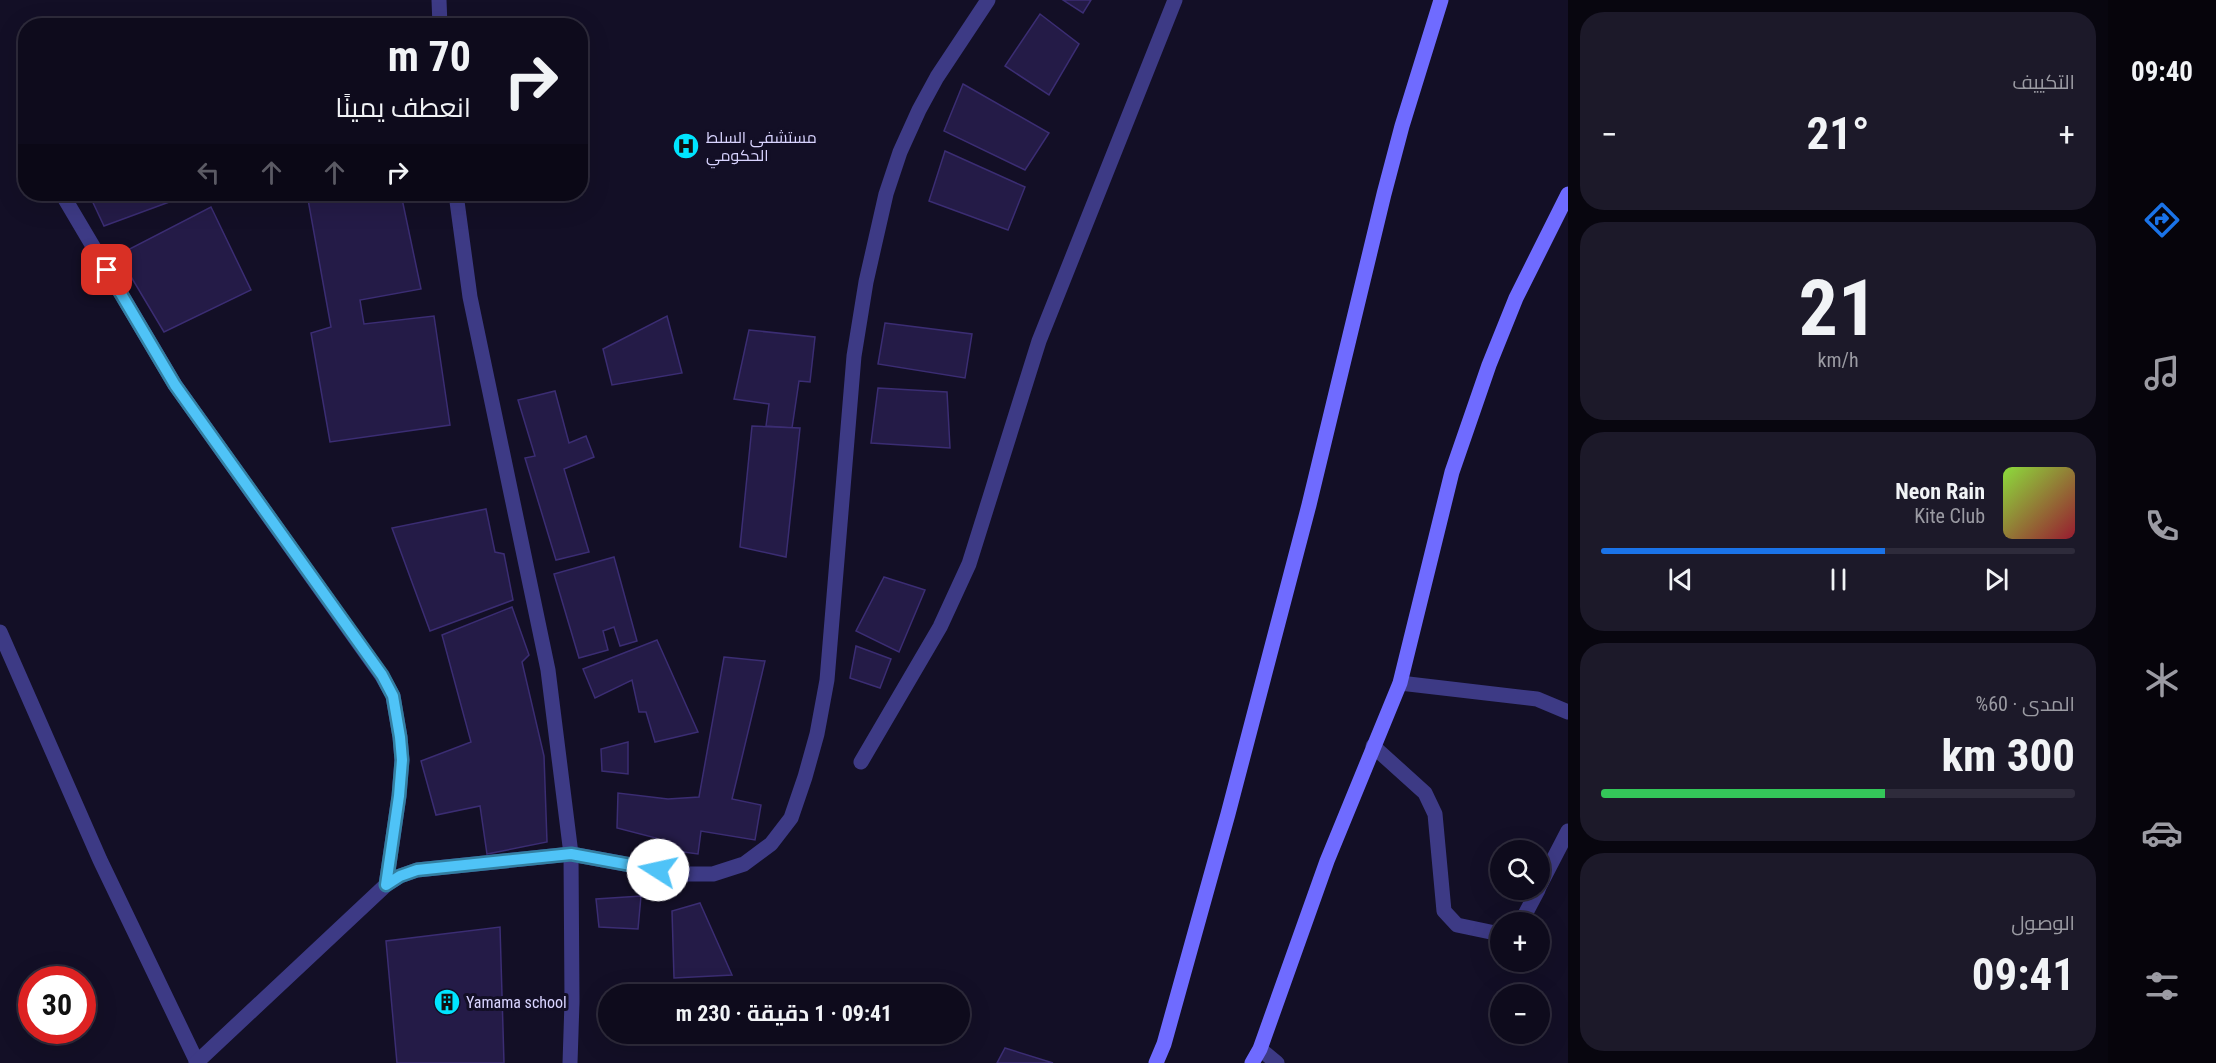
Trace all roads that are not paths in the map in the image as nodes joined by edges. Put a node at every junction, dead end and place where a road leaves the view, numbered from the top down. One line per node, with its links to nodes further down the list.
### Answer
1 (439, 0): 5 (street)
2 (988, 0): 15 (street)
3 (1175, 0): 13 (street)
4 (1441, 0): 22 (main road)
5 (440, 18)
6 (1568, 194): 10 (main road)
7 (66, 201): 17 (street)
8 (457, 201): 15 (street)
9 (0, 632): 20 (street)
10 (1400, 684): 11 (street); 12 (main road)
11 (1568, 712)
12 (1373, 746): 18 (street); 19 (main road)
13 (861, 762)
14 (1568, 831): 16 (street)
15 (571, 854): 17 (street); 21 (street)
16 (1550, 865)
17 (386, 885): 20 (street)
18 (1490, 932)
19 (1260, 1048): 23 (main road); 24 (street)
20 (196, 1063)
21 (570, 1063)
22 (1156, 1063)
23 (1252, 1063)
24 (1276, 1063)

